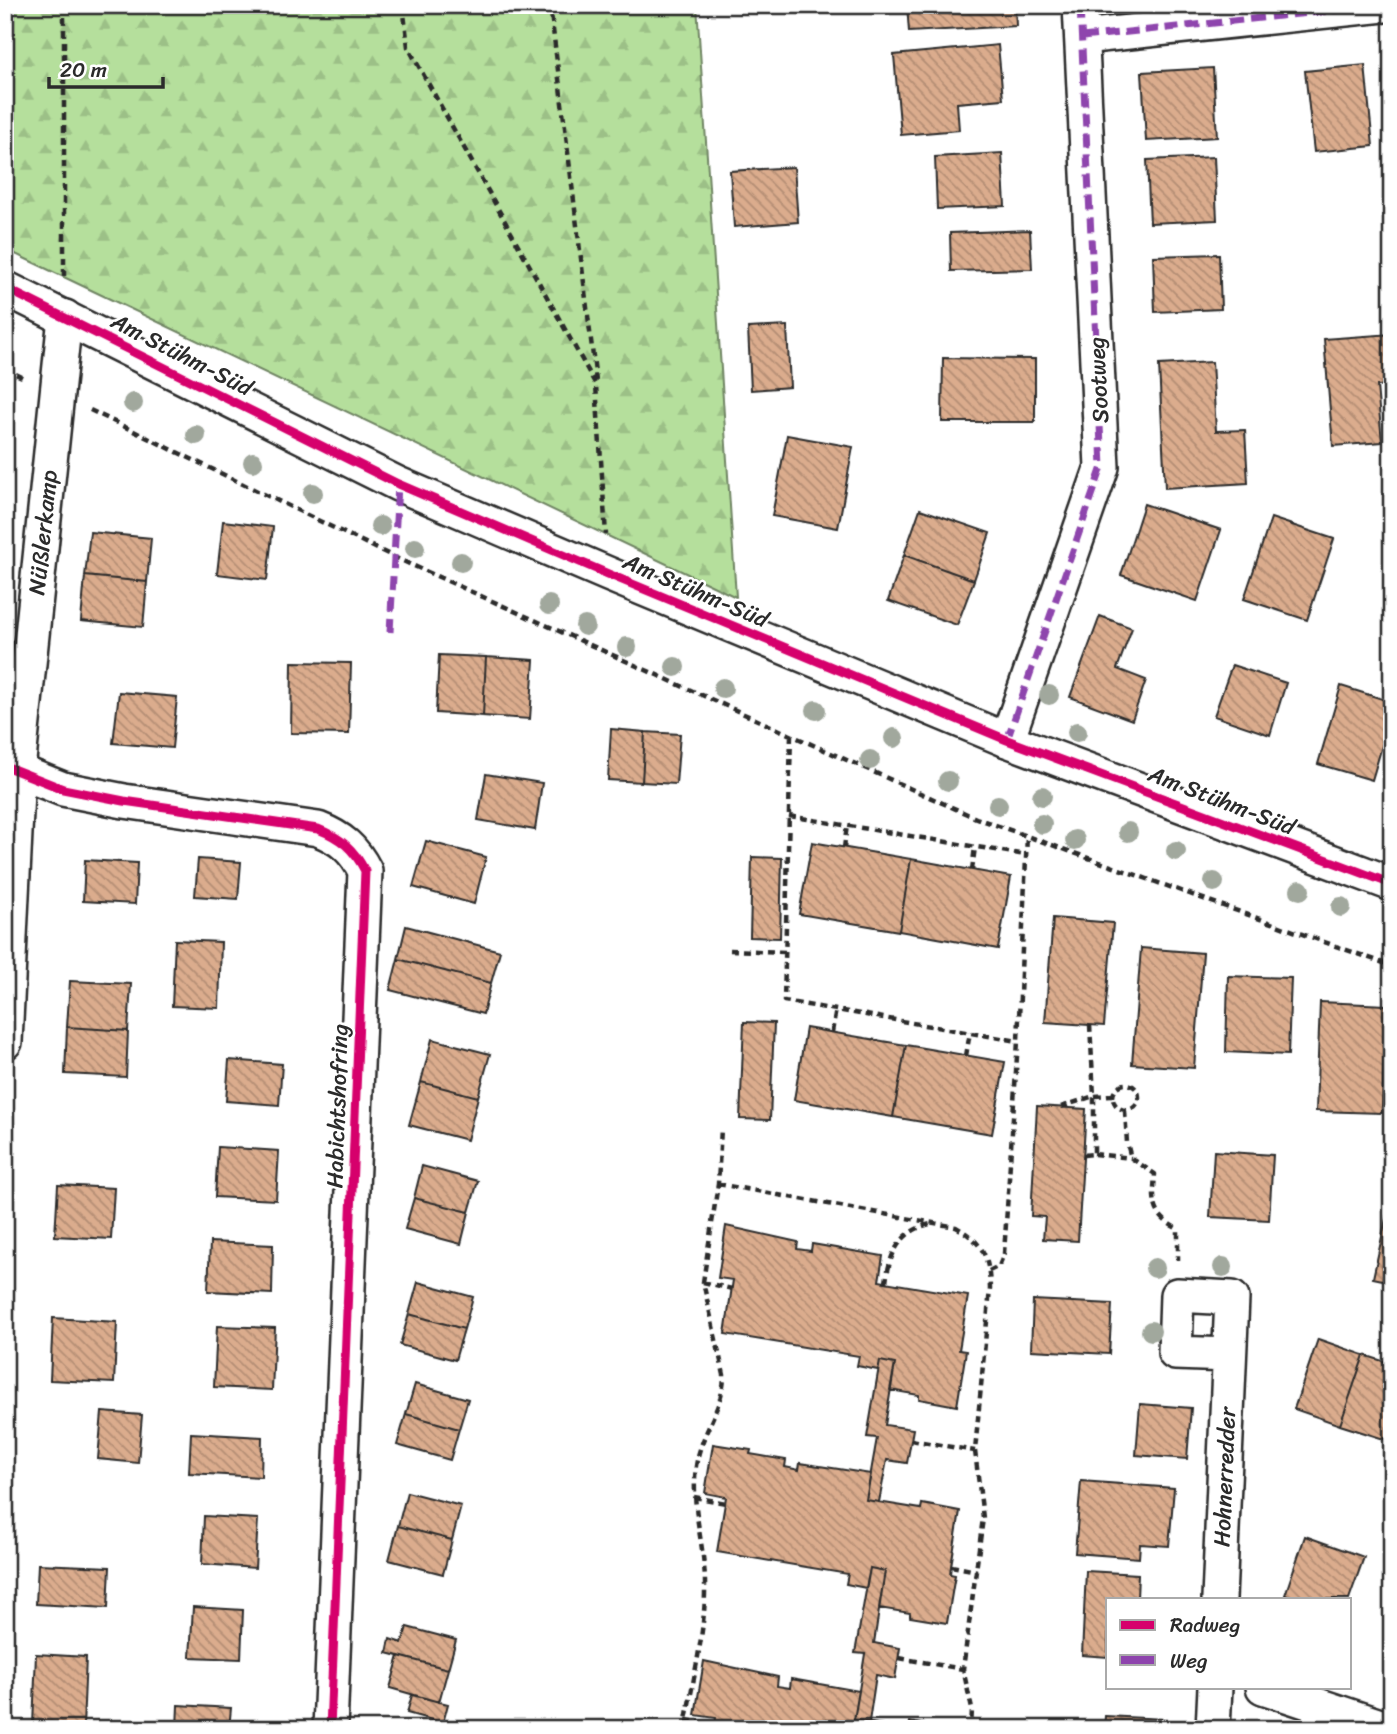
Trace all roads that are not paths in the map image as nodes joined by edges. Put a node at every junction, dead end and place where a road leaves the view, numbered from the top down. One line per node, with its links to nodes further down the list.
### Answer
1 (1384, 5): 2 (street)
2 (1081, 21): 5 (street, Sootweg)
3 (5, 288): 4 (street, Am Stühm-Süd)
4 (65, 317): 5 (street, Am Stühm-Süd); 6 (street, Nüßlerkamp)
5 (1007, 740): 7 (street, Am Stühm-Süd)
6 (12, 768): 8 (street, Nüßlerkamp); 13 (street, Habichtshofring)
7 (1392, 884)
8 (5, 1042)
9 (1229, 1355): 9 (street, Hohnerredder); 10 (street, Hohnerredder)
10 (1219, 1598)
11 (1215, 1688): 14 (street)
12 (1266, 1688): 15 (street)
13 (330, 1729)
14 (1213, 1729)
15 (1389, 1729)

